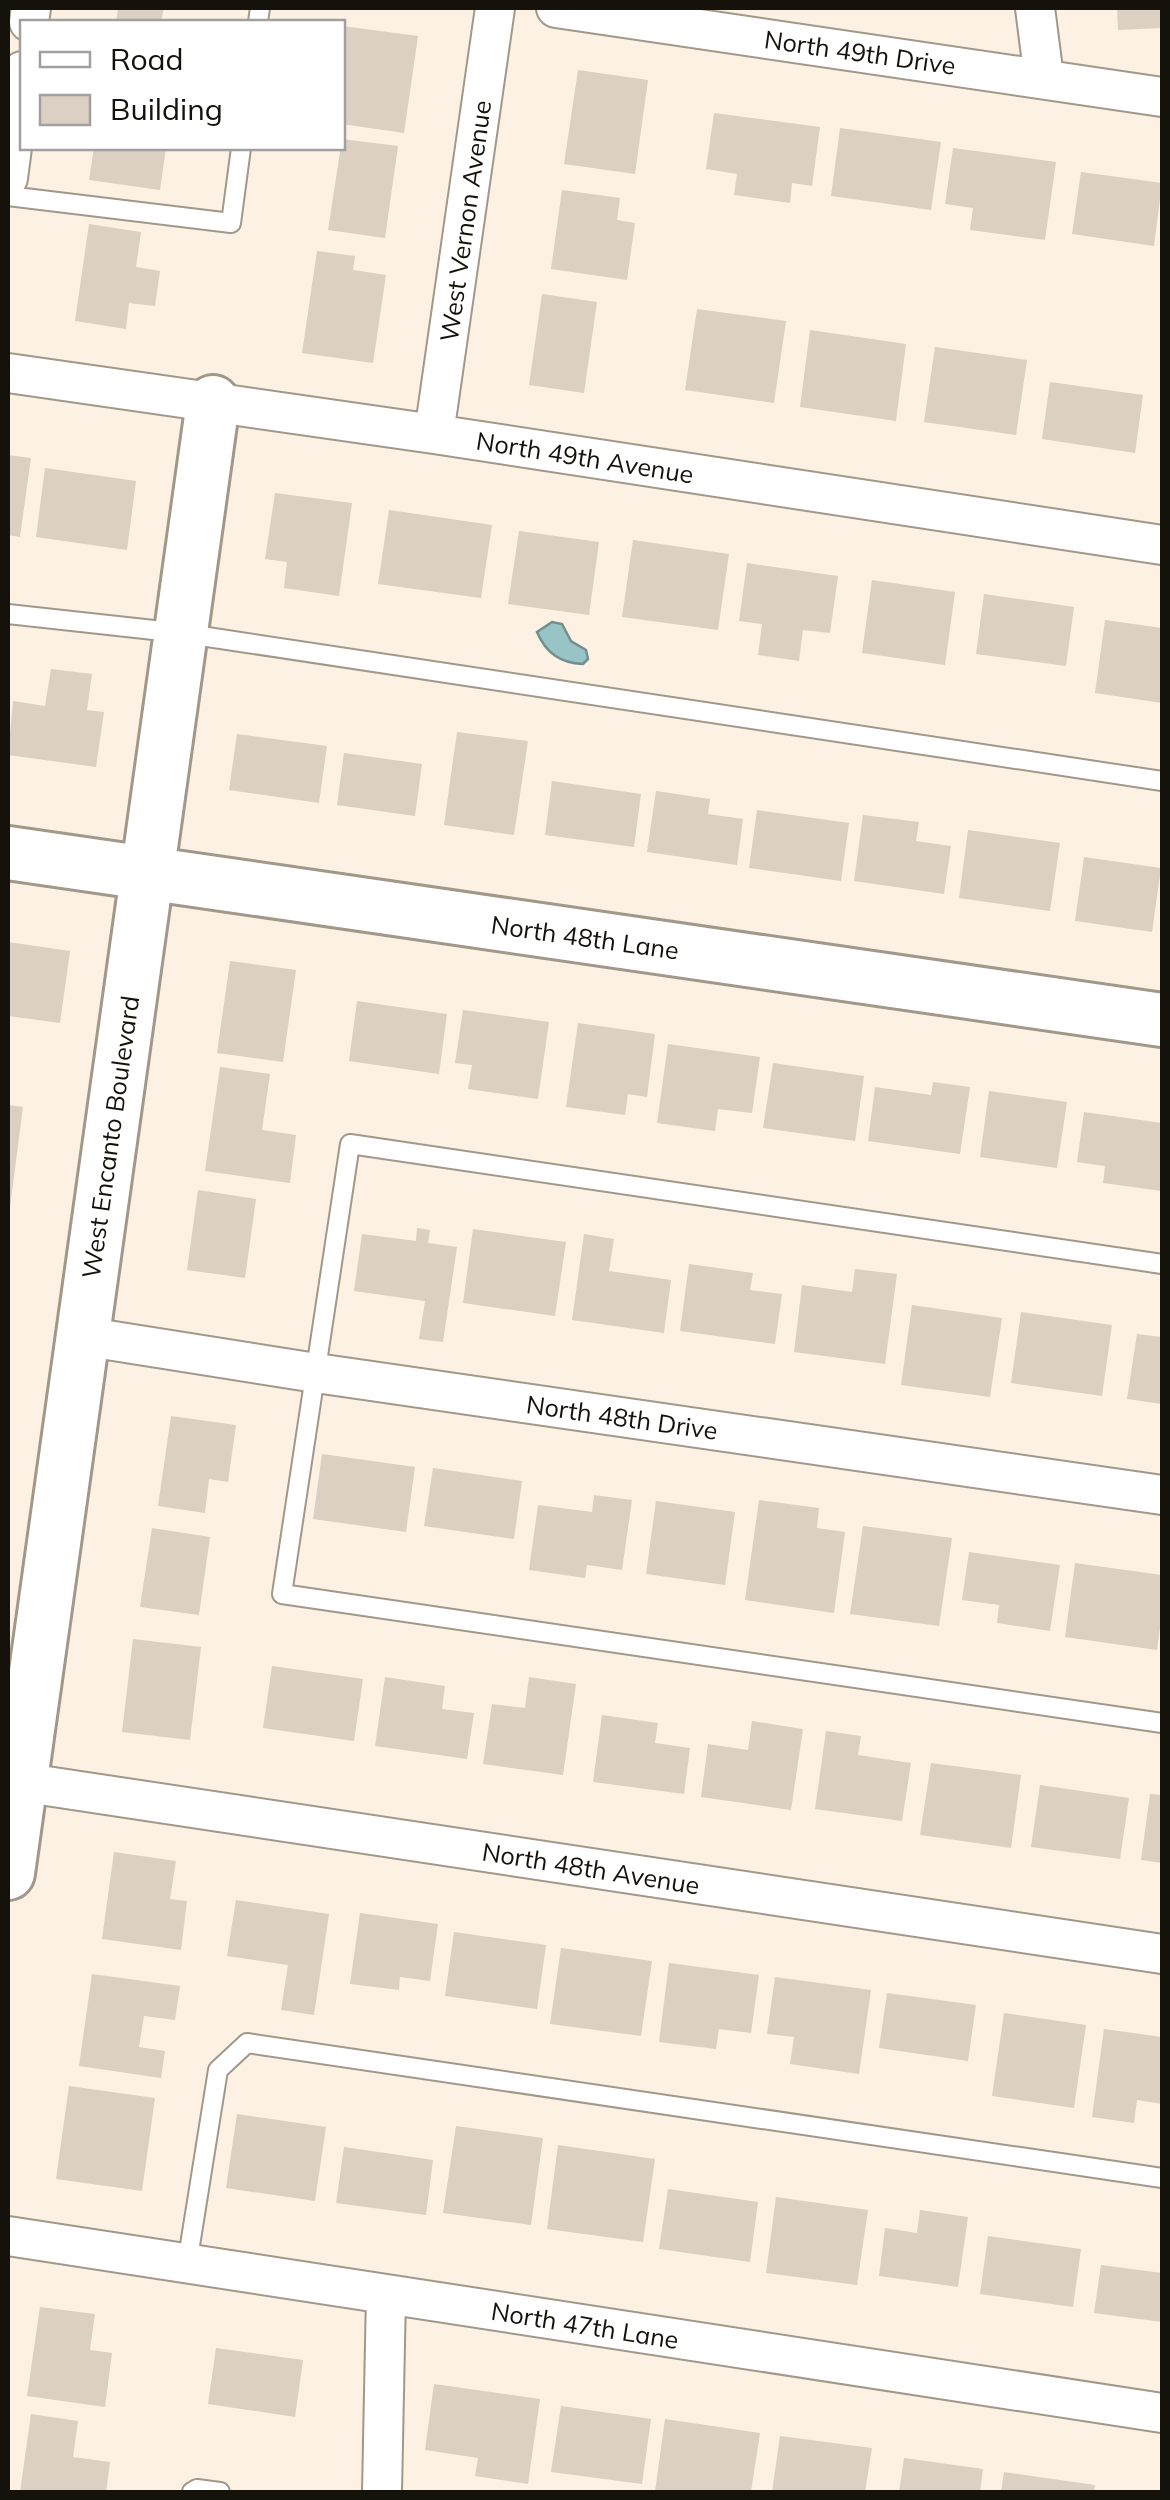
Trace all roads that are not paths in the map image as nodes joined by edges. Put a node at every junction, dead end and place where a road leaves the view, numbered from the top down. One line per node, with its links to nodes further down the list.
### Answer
1 (496, 8): 12 (street, West Vernon Avenue)
2 (556, 8): 4 (street, North 49th Drive)
3 (1035, 8): 4 (street)
4 (1044, 78): 6 (street, North 49th Drive)
5 (20, 85): 8 (street)
6 (1162, 98)
7 (241, 150): 9 (lane)
8 (8, 178)
9 (8, 196)
10 (8, 374): 11 (street, North 49th Avenue)
11 (213, 402): 12 (street, North 49th Avenue); 15 (street, West Encanto Boulevard)
12 (434, 434): 13 (street, North 49th Avenue)
13 (1162, 546)
14 (8, 614): 15 (lane)
15 (181, 633): 16 (lane); 18 (street, West Encanto Boulevard)
16 (1162, 781)
17 (8, 853): 18 (street, North 48th Lane)
18 (147, 873): 19 (street, North 48th Lane); 21 (street, West Encanto Boulevard)
19 (1162, 1020)
20 (1162, 1264): 22 (lane)
21 (82, 1336): 22 (street, North 48th Drive); 25 (street, West Encanto Boulevard)
22 (316, 1373): 23 (street, North 48th Drive); 24 (lane)
23 (1162, 1495)
24 (1162, 1723)
25 (20, 1782): 26 (street, West Encanto Boulevard); 27 (street, North 48th Avenue)
26 (8, 1872)
27 (1162, 1954)
28 (1162, 2178): 30 (lane)
29 (8, 2236): 30 (street, North 47th Lane)
30 (187, 2264): 31 (street, North 47th Lane)
31 (386, 2294): 32 (street, North 47th Lane); 35 (street)
32 (1162, 2414)
33 (192, 2492): 34 (lane)
34 (220, 2492)
35 (382, 2492)

